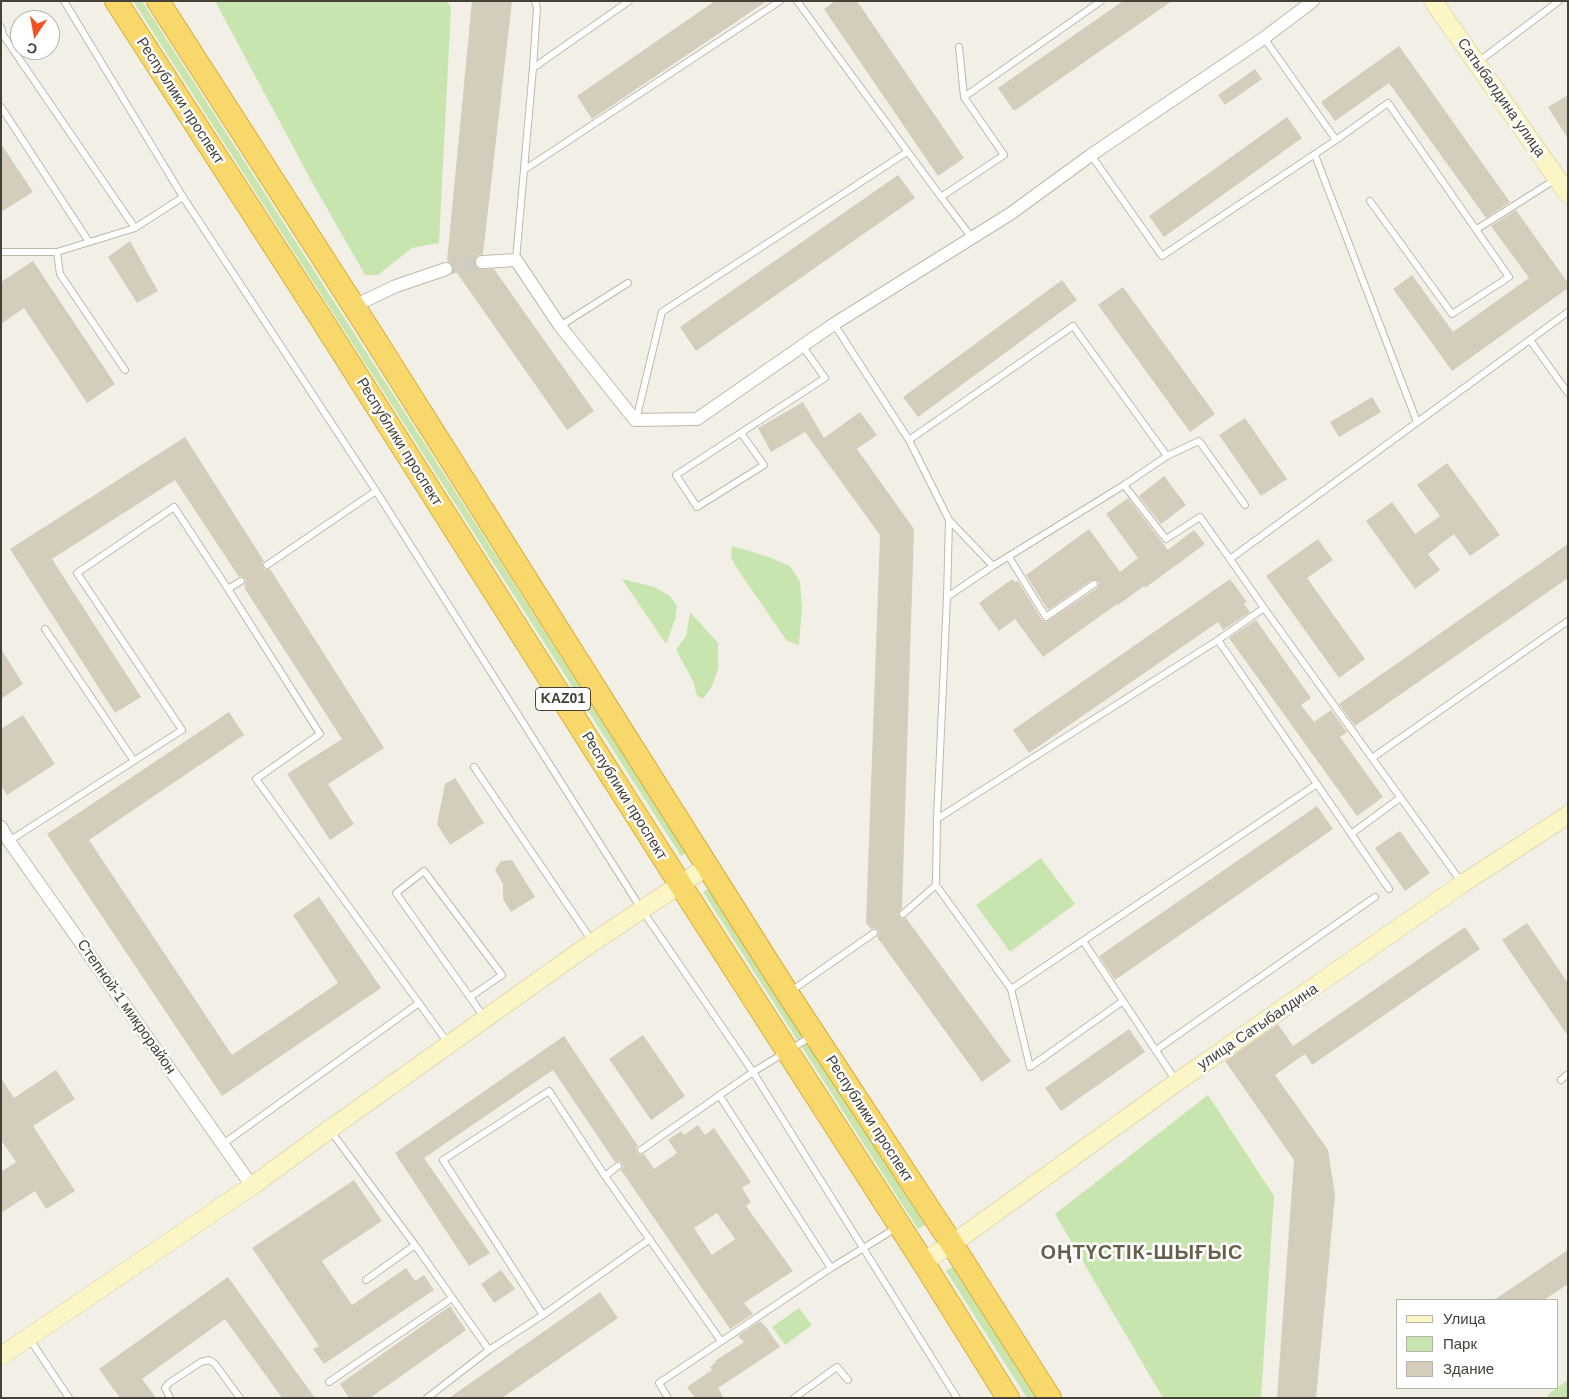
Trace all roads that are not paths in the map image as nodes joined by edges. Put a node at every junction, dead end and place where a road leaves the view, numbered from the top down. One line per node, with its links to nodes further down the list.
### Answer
1 (64, 1): 26 (lane)
2 (116, 1): 79 (highway, Республики проспект / KАZ01)
3 (158, 1): 39 (highway, Республики проспект / KАZ01)
4 (535, 1): 16 (lane)
5 (629, 1): 16 (lane)
6 (780, 1): 23 (lane)
7 (797, 1): 20 (lane)
8 (1101, 1): 17 (lane)
9 (1433, 1): 15 (street, Сатыбалдина улица)
10 (1559, 1): 15 (lane)
11 (1306, 3): 13 (street)
12 (1, 27): 29 (lane)
13 (1264, 38): 19 (lane); 22 (street)
14 (959, 47): 17 (lane)
15 (1477, 63): 24 (street, Сатыбалдина улица)
16 (533, 68): 23 (lane)
17 (964, 97): 27 (lane)
18 (1, 107): 32 (lane)
19 (1336, 140): 21 (lane); 30 (lane)
20 (907, 152): 27 (lane); 47 (lane)
21 (1315, 155): 22 (lane); 48 (lane)
22 (1092, 156): 31 (street)
23 (524, 170): 35 (lane)
24 (1557, 179): 25 (street, Сатыбалдина улица); 30 (lane)
25 (1568, 194)
26 (183, 196): 29 (lane); 53 (lane)
27 (940, 197): 31 (lane)
28 (1370, 201): 30 (lane)
29 (135, 228): 32 (lane)
30 (1477, 229)
31 (972, 238): 41 (street)
32 (89, 242): 34 (lane)
33 (1, 252): 34 (lane)
34 (57, 252): 45 (lane)
35 (516, 260): 36 (street); 42 (street)
36 (482, 262)
37 (446, 269): 39 (street)
38 (628, 283): 42 (lane)
39 (354, 306): 78 (highway, Республики проспект / KАZ01)
40 (1568, 312): 43 (lane)
41 (834, 324): 44 (street); 50 (lane)
42 (560, 326): 47 (street)
43 (1530, 340): 46 (lane); 48 (lane)
44 (803, 347): 47 (street); 49 (lane)
45 (125, 370)
46 (1568, 393)
47 (636, 420)
48 (1417, 422): 57 (lane)
49 (741, 433): 49 (lane)
50 (909, 440): 51 (lane); 55 (lane)
51 (1167, 456): 52 (lane); 54 (lane)
52 (1124, 485): 56 (lane); 57 (lane)
53 (376, 491): 58 (lane); 84 (lane)
54 (1245, 505)
55 (949, 520): 59 (lane); 63 (lane)
56 (1009, 557): 59 (lane); 61 (lane)
57 (1230, 559): 64 (lane)
58 (267, 565)
59 (993, 566): 63 (lane)
60 (241, 581): 62 (lane)
61 (1094, 584)
62 (228, 589): 69 (lane); 93 (lane)
63 (947, 597): 74 (lane)
64 (1264, 608): 67 (lane); 68 (lane)
65 (1568, 621): 68 (lane)
66 (45, 630): 69 (lane)
67 (1218, 640): 71 (lane); 74 (lane)
68 (1372, 758): 72 (lane)
69 (134, 761): 77 (lane)
70 (474, 767): 88 (lane)
71 (1317, 784): 76 (lane); 87 (lane)
72 (1400, 798): 76 (lane); 80 (lane)
73 (1568, 815): 80 (street, улица Сатыбалдина)
74 (937, 819): 81 (lane)
75 (1, 827): 77 (street, Степной-1 микрорайон)
76 (1351, 834): 82 (lane)
77 (10, 841): 105 (street, Степной-1 микрорайон)
78 (708, 866): 79 (street); 90 (highway, Республики проспект / KАZ01)
79 (680, 884): 84 (street); 98 (highway, Республики проспект / KАZ01)
80 (1462, 884): 102 (street, улица Сатыбалдина)
81 (936, 885): 85 (lane); 89 (lane)
82 (1389, 889)
83 (1375, 897): 97 (lane)
84 (642, 910): 88 (street); 99 (lane)
85 (903, 914)
86 (874, 933): 90 (lane)
87 (1083, 941): 89 (lane); 92 (lane)
88 (593, 942): 94 (street)
89 (1011, 989): 92 (lane)
90 (788, 994): 95 (highway, Республики проспект / KАZ01)
91 (470, 997): 91 (lane); 94 (lane)
92 (1123, 1001): 97 (lane)
93 (419, 1003): 96 (lane); 105 (lane)
94 (485, 1018): 96 (street)
95 (814, 1035): 98 (lane); 113 (highway, Республики проспект / KАZ01)
96 (449, 1044): 104 (street)
97 (1156, 1050): 102 (lane)
98 (788, 1051): 99 (lane); 110 (highway, Республики проспект / KАZ01)
99 (753, 1072): 103 (lane); 114 (lane)
100 (1568, 1074): 101 (lane)
101 (1560, 1080)
102 (1177, 1082): 113 (street, улица Сатыбалдина)
103 (719, 1095): 106 (lane); 116 (lane)
104 (330, 1129): 109 (street); 112 (lane)
105 (223, 1144): 109 (street, Степной-1 микрорайон)
106 (640, 1150)
107 (618, 1166): 108 (lane)
108 (605, 1176): 111 (lane); 119 (lane)
109 (252, 1186): 120 (street)
110 (900, 1225): 114 (lane); 115 (highway, Республики проспект / KАZ01)
111 (650, 1239): 119 (lane); 121 (lane)
112 (415, 1244): 117 (lane); 118 (lane)
113 (952, 1244): 115 (street); 134 (highway, Республики проспект / KАZ01)
114 (863, 1248): 116 (lane); 132 (lane)
115 (923, 1262): 133 (highway, Республики проспект / KАZ01)
116 (831, 1268): 121 (lane)
117 (366, 1280)
118 (452, 1298): 122 (lane); 125 (lane)
119 (543, 1315): 122 (lane)
120 (28, 1337): 123 (street); 126 (lane)
121 (721, 1341): 130 (lane)
122 (489, 1350): 129 (lane)
123 (1, 1356)
124 (848, 1380): 131 (lane)
125 (329, 1382)
126 (69, 1398)
127 (170, 1398): 128 (lane)
128 (240, 1398)
129 (427, 1398)
130 (668, 1398)
131 (794, 1398)
132 (957, 1398)
133 (1008, 1398)
134 (1050, 1398)

